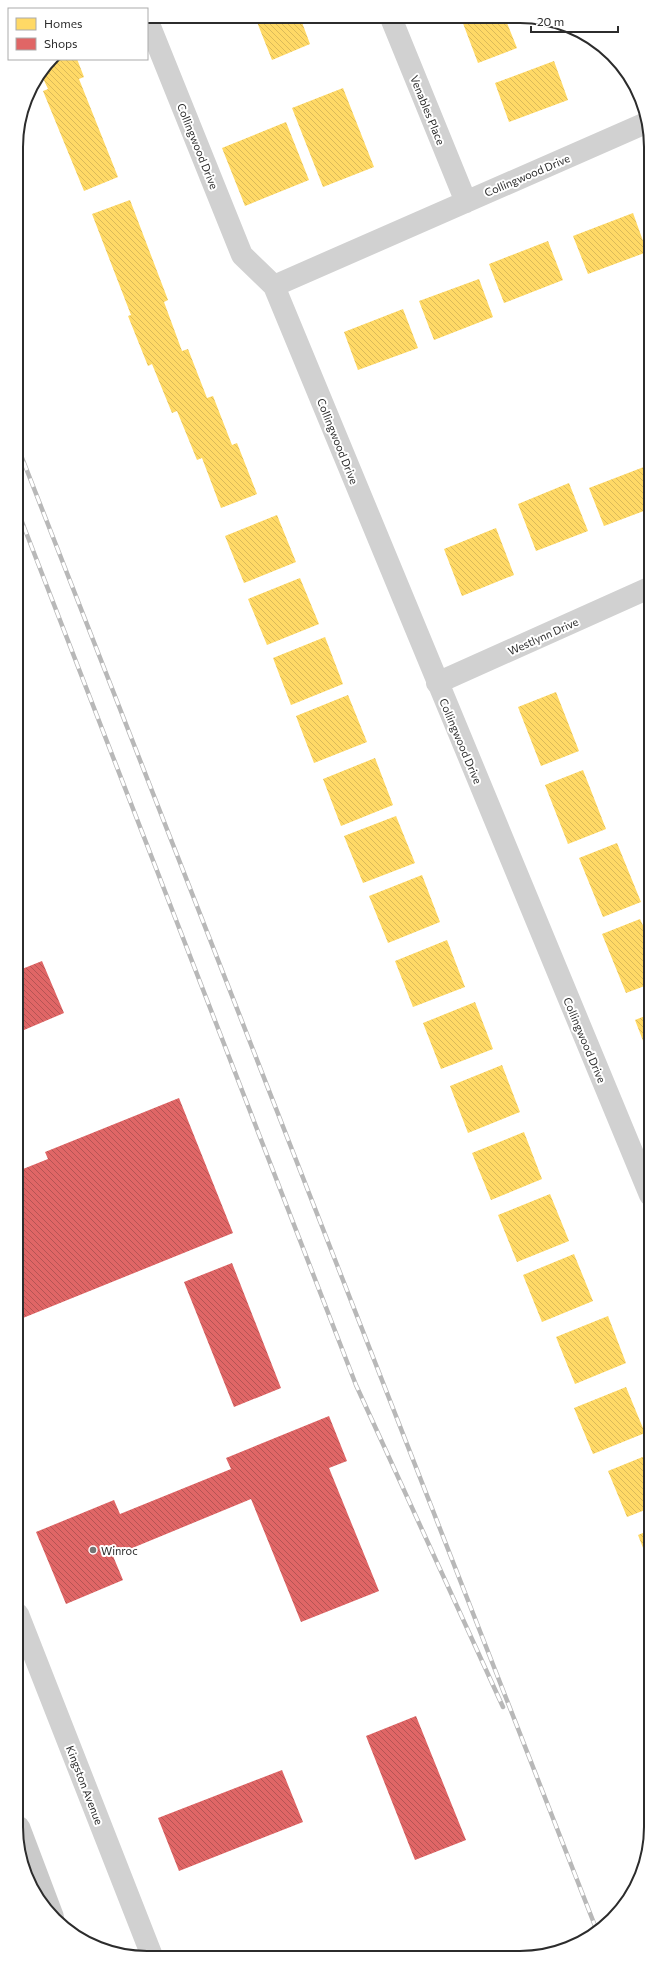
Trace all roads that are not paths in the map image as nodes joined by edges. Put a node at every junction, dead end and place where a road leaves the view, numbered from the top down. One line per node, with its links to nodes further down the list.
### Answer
1 (149, 23): 5 (street, Collingwood Drive)
2 (393, 23): 4 (street, Venables Place)
3 (642, 125): 4 (street, Collingwood Drive)
4 (466, 202): 5 (street, Collingwood Drive)
5 (274, 286): 7 (street, Collingwood Drive)
6 (644, 590): 7 (street, Westlynn Drive)
7 (437, 683): 8 (street, Collingwood Drive)
8 (644, 1181)
9 (23, 1627): 12 (street, Kingston Avenue)
10 (24, 1842): 11 (main road)
11 (46, 1898)
12 (150, 1951)

